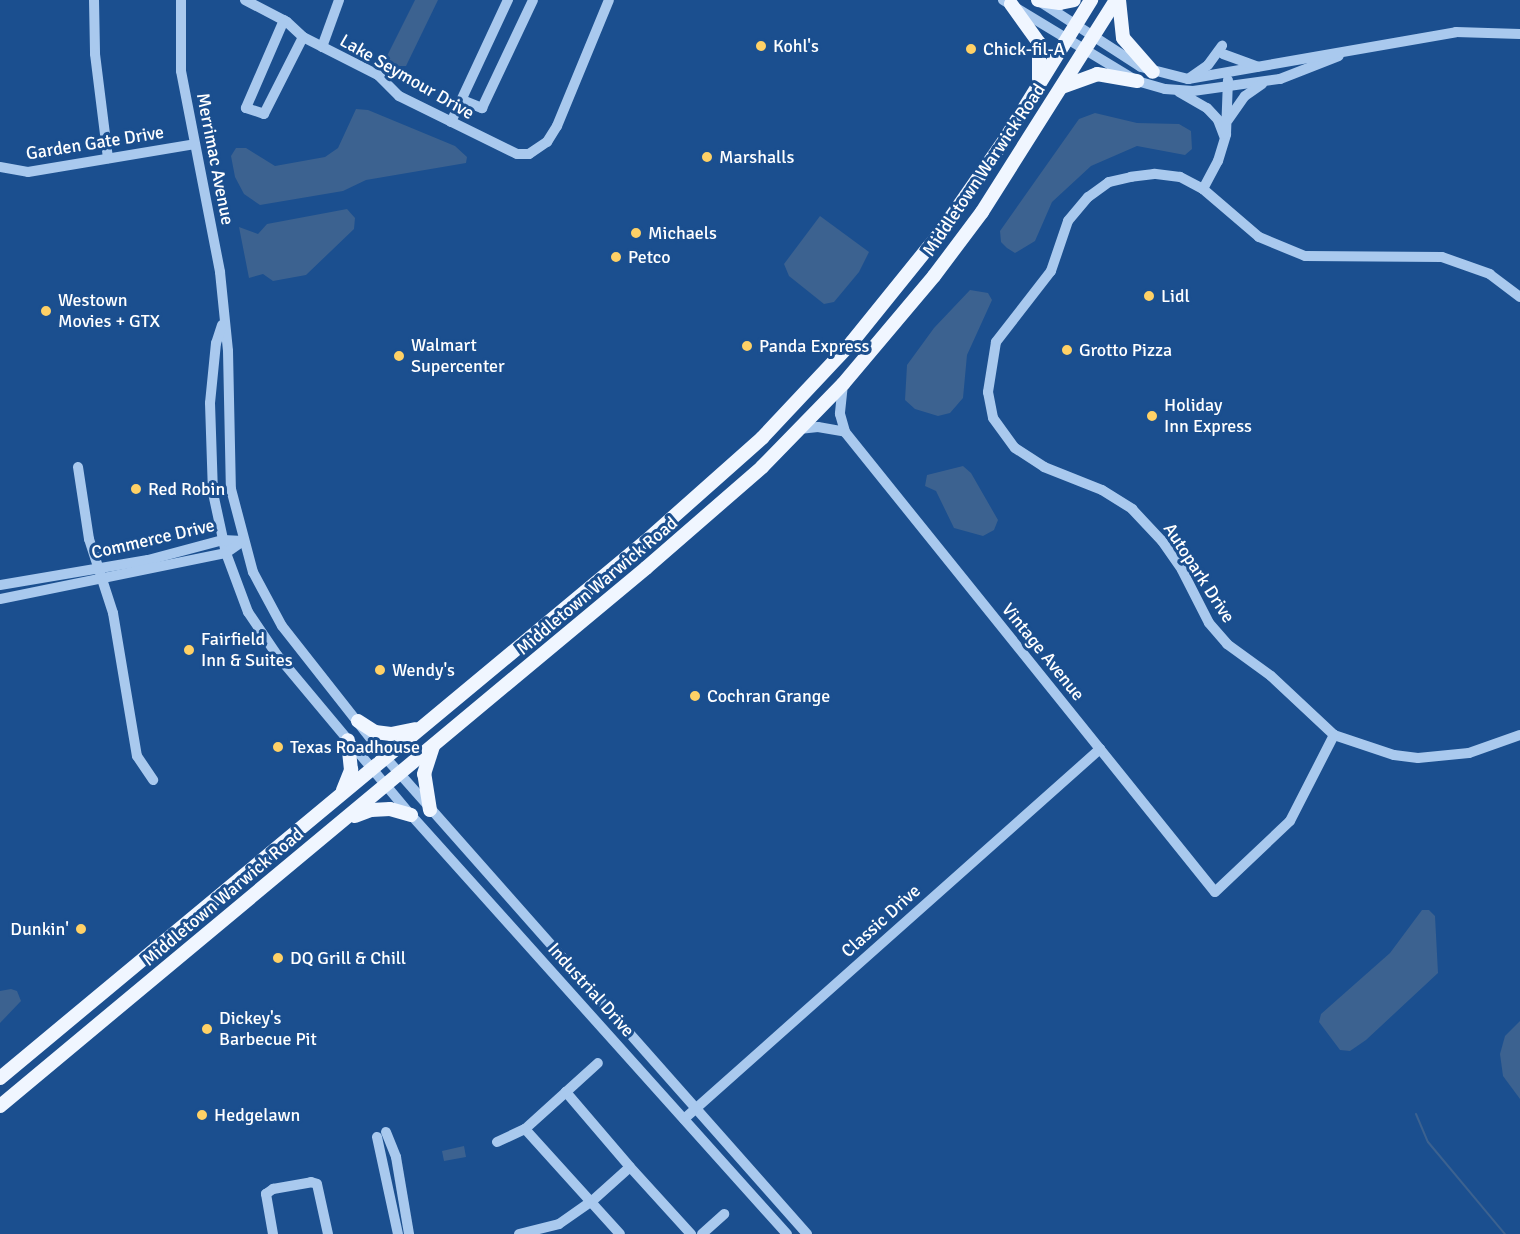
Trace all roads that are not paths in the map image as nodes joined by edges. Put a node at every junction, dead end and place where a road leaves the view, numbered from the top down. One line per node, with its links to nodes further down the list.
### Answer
1 (94, 0): 37 (street)
2 (181, 0): 36 (street, Merrimac Avenue)
3 (245, 0): 13 (street, Lake Seymour Drive)
4 (339, 0): 19 (street)
5 (508, 0): 32 (street)
6 (533, 0): 32 (street)
7 (609, 0): 34 (street, Lake Seymour Drive)
8 (1037, 0): 9 (main road); 14 (street)
9 (1074, 0)
10 (1091, 0): 14 (main road, Middletown Warwick Road)
11 (1117, 0): 16 (main road, Middletown Warwick Road); 23 (main road)
12 (1007, 2): 18 (street); 31 (main road)
13 (284, 20): 17 (street, Lake Seymour Drive); 17 (street)
14 (1076, 25): 16 (street); 18 (main road, Middletown Warwick Road)
15 (1520, 34): 20 (street)
16 (1093, 36): 21 (main road, Middletown Warwick Road); 23 (street)
17 (303, 37): 19 (street, Lake Seymour Drive)
18 (1068, 38): 21 (street); 31 (main road, Middletown Warwick Road)
19 (322, 46): 34 (street, Lake Seymour Drive)
20 (1364, 46): 22 (street); 27 (street)
21 (1085, 49): 26 (street); 28 (main road, Middletown Warwick Road)
22 (1261, 68): 24 (street); 25 (street)
23 (1153, 72): 25 (street)
24 (1227, 74): 25 (street); 29 (street)
25 (1188, 79)
26 (1137, 81): 28 (main road); 30 (street)
27 (1264, 82): 29 (street); 33 (street)
28 (1060, 88): 42 (main road, Middletown Warwick Road)
29 (1228, 88): 30 (street); 33 (street)
30 (1176, 91): 35 (street)
31 (1035, 92): 53 (main road, Middletown Warwick Road)
32 (462, 100): 34 (street)
33 (1227, 121): 35 (street)
34 (451, 122)
35 (1225, 138): 39 (street)
36 (195, 144): 37 (street, Garden Gate Drive); 41 (street, Merrimac Avenue)
37 (108, 158): 38 (street, Garden Gate Drive)
38 (0, 167)
39 (1203, 189): 40 (street, Autopark Drive); 54 (street, Autopark Drive)
40 (1520, 297)
41 (223, 325): 46 (street, Merrimac Avenue); 47 (street, Merrimac Avenue)
42 (843, 384): 43 (main road, Middletown Warwick Road); 44 (street)
43 (799, 429): 44 (street); 57 (main road, Middletown Warwick Road)
44 (845, 432): 58 (street, Vintage Avenue)
45 (78, 467): 49 (street)
46 (223, 540): 47 (street, Commerce Drive); 48 (street, Merrimac Avenue); 49 (street, Commerce Drive)
47 (243, 541): 48 (street, Commerce Drive); 52 (street, Merrimac Avenue)
48 (226, 553): 49 (street, Commerce Drive); 56 (street, Merrimac Avenue)
49 (101, 574): 50 (street, Commerce Drive); 51 (street, Commerce Drive); 62 (street)
50 (0, 585)
51 (0, 599)
52 (358, 721): 53 (main road); 59 (street, Merrimac Avenue)
53 (423, 726): 59 (main road, Middletown Warwick Road)
54 (1334, 735): 55 (street, Autopark Drive); 58 (street, Vintage Avenue)
55 (1520, 735)
56 (348, 740): 60 (street, Merrimac Avenue); 64 (main road)
57 (434, 745): 61 (main road, Middletown Warwick Road); 65 (main road)
58 (1100, 749): 72 (street, Classic Drive)
59 (385, 757): 60 (main road, Middletown Warwick Road); 61 (street, Merrimac Avenue)
60 (372, 768): 63 (street, Industrial Drive); 64 (main road, Middletown Warwick Road)
61 (400, 773): 63 (main road, Middletown Warwick Road); 65 (street, Industrial Drive)
62 (153, 780)
63 (386, 785): 66 (street, Industrial Drive); 67 (main road, Middletown Warwick Road)
64 (341, 794): 69 (main road, Middletown Warwick Road)
65 (430, 810): 72 (street, Industrial Drive)
66 (411, 815): 67 (main road); 73 (street, Industrial Drive)
67 (345, 819): 71 (main road, Middletown Warwick Road)
68 (598, 1063): 70 (street)
69 (0, 1078)
70 (566, 1092): 74 (street); 76 (street)
71 (0, 1106)
72 (697, 1107): 73 (street, Classic Drive); 88 (street, Industrial Drive)
73 (684, 1119): 87 (street, Industrial Drive)
74 (525, 1129): 75 (street); 77 (street)
75 (497, 1142)
76 (630, 1167): 77 (street); 85 (street)
77 (591, 1202): 83 (street); 84 (street)
78 (724, 1214): 86 (street)
79 (273, 1234): 80 (street)
80 (328, 1234)
81 (398, 1234): 82 (street)
82 (409, 1234)
83 (519, 1234)
84 (620, 1234)
85 (691, 1234)
86 (702, 1234)
87 (787, 1234)
88 (807, 1234)

